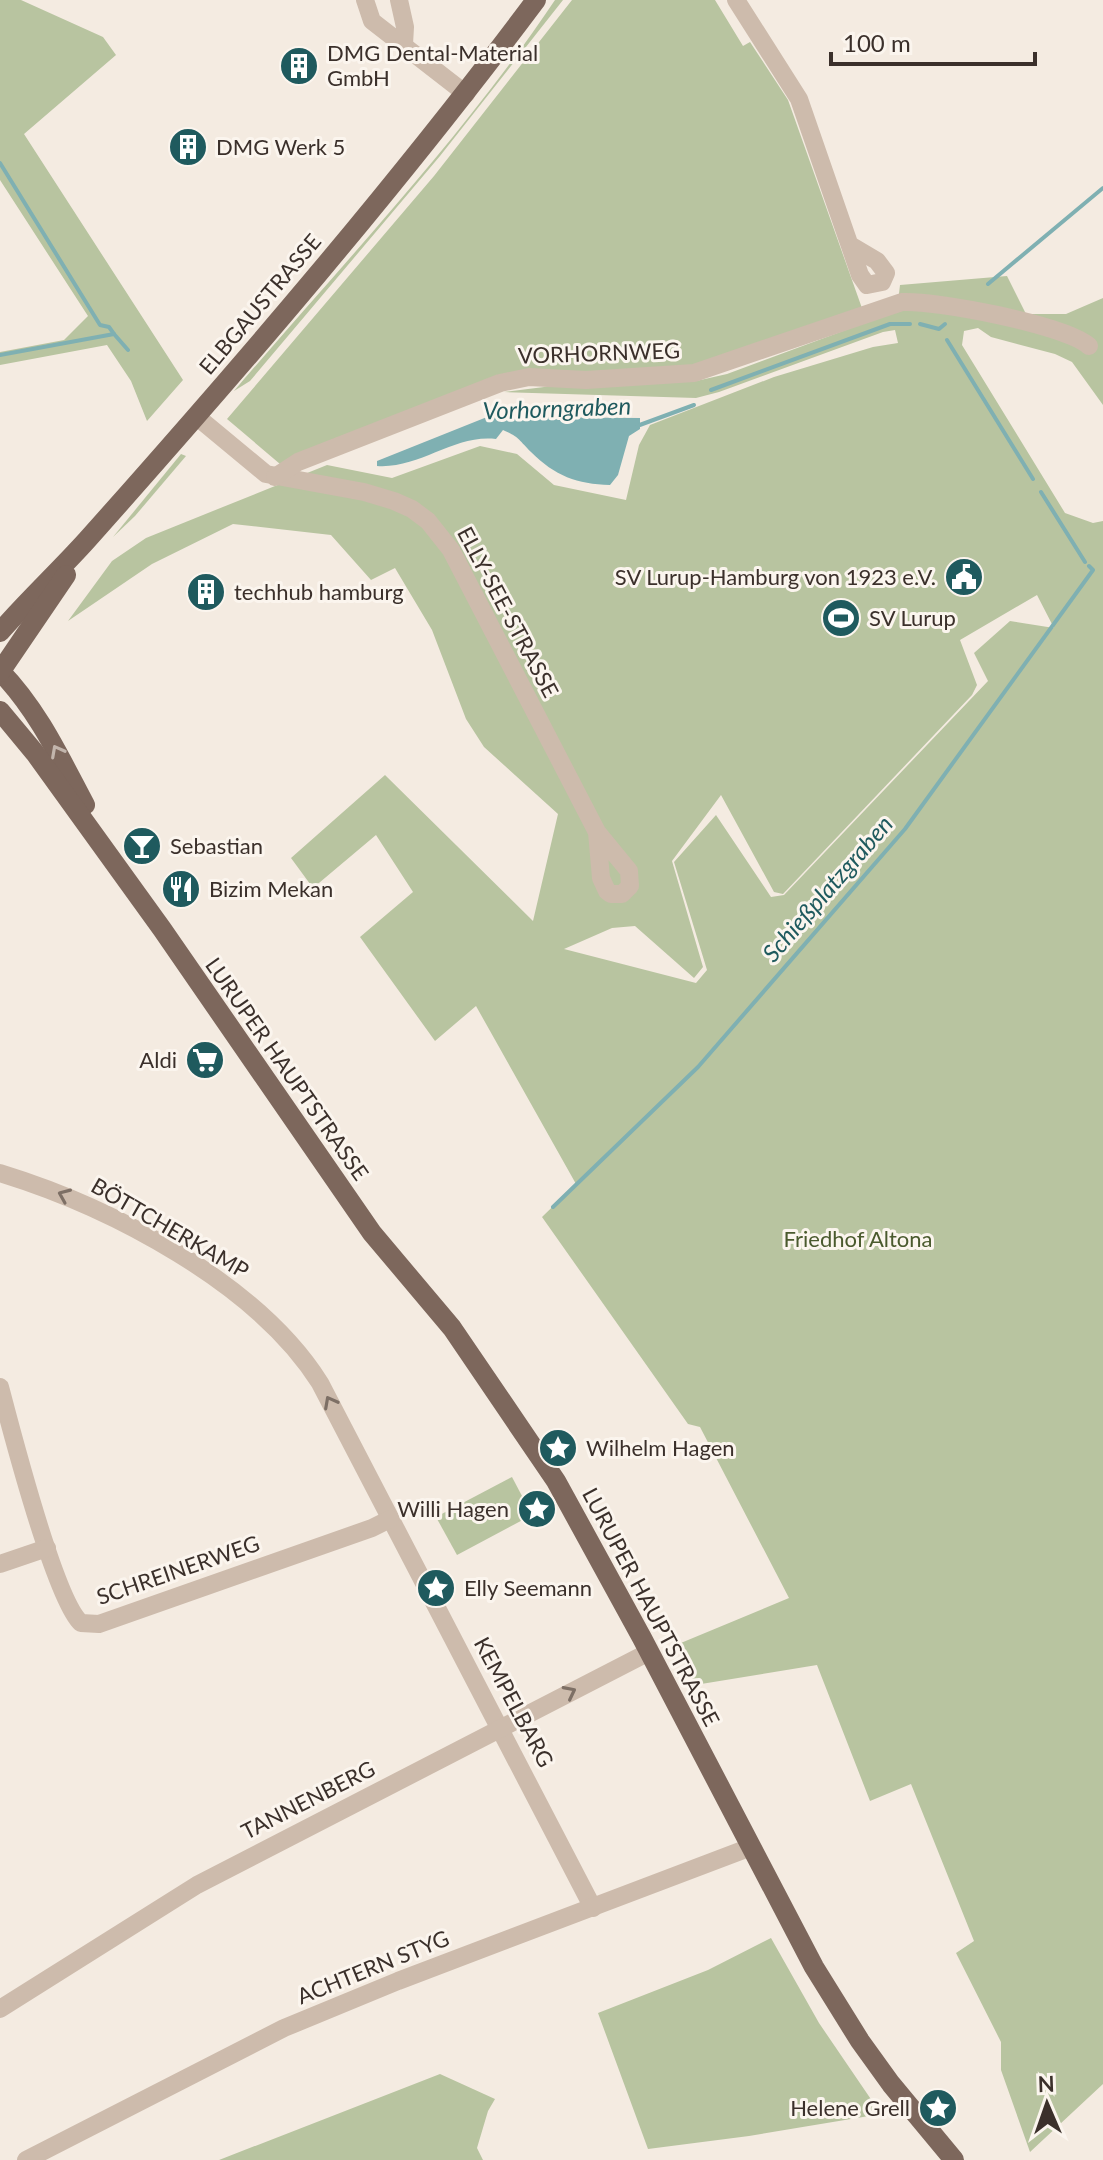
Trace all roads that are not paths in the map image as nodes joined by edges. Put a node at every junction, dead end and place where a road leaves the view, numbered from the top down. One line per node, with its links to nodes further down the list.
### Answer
1 (365, 0): 5 (street)
2 (399, 0): 5 (street)
3 (536, 0): 6 (main road, ELBGAUSTRASSE)
4 (736, 0): 7 (street)
5 (404, 44): 6 (street)
6 (466, 94): 9 (main road, ELBGAUSTRASSE)
7 (885, 307): 8 (street, VORHORNWEG); 10 (street, VORHORNWEG)
8 (1089, 346)
9 (196, 416): 10 (street, ELLY-SEE-STRASSE); 11 (main road, ELBGAUSTRASSE)
10 (275, 477): 18 (street, ELLY-SEE-STRASSE)
11 (86, 541): 12 (main road, ELBGAUSTRASSE); 13 (main road, ELBGAUSTRASSE)
12 (0, 632)
13 (6, 656): 14 (main road, ELBGAUSTRASSE)
14 (0, 672): 19 (main road, LURUPER HAUPTSTRASSE, one-way to 14)
15 (0, 711): 17 (main road, LURUPER HAUPTSTRASSE)
16 (0, 736): 17 (main road)
17 (28, 746): 19 (main road, LURUPER HAUPTSTRASSE)
18 (597, 832)
19 (111, 860): 25 (main road, LURUPER HAUPTSTRASSE)
20 (0, 1173): 22 (street, BÖTTCHERKAMP, one-way to 20)
21 (0, 1387): 23 (street, SCHREINERWEG)
22 (390, 1519): 23 (street, SCHREINERWEG); 26 (street, KEMPELBARG)
23 (47, 1548): 24 (street)
24 (0, 1564)
25 (649, 1652): 26 (street, TANNENBERG, one-way to 25); 27 (main road, LURUPER HAUPTSTRASSE)
26 (501, 1728): 28 (street, KEMPELBARG); 29 (street, TANNENBERG)
27 (751, 1847): 28 (street, ACHTERN STYG); 31 (main road, LURUPER HAUPTSTRASSE)
28 (593, 1908): 30 (street, ACHTERN STYG)
29 (0, 2009)
30 (26, 2160)
31 (954, 2160)

